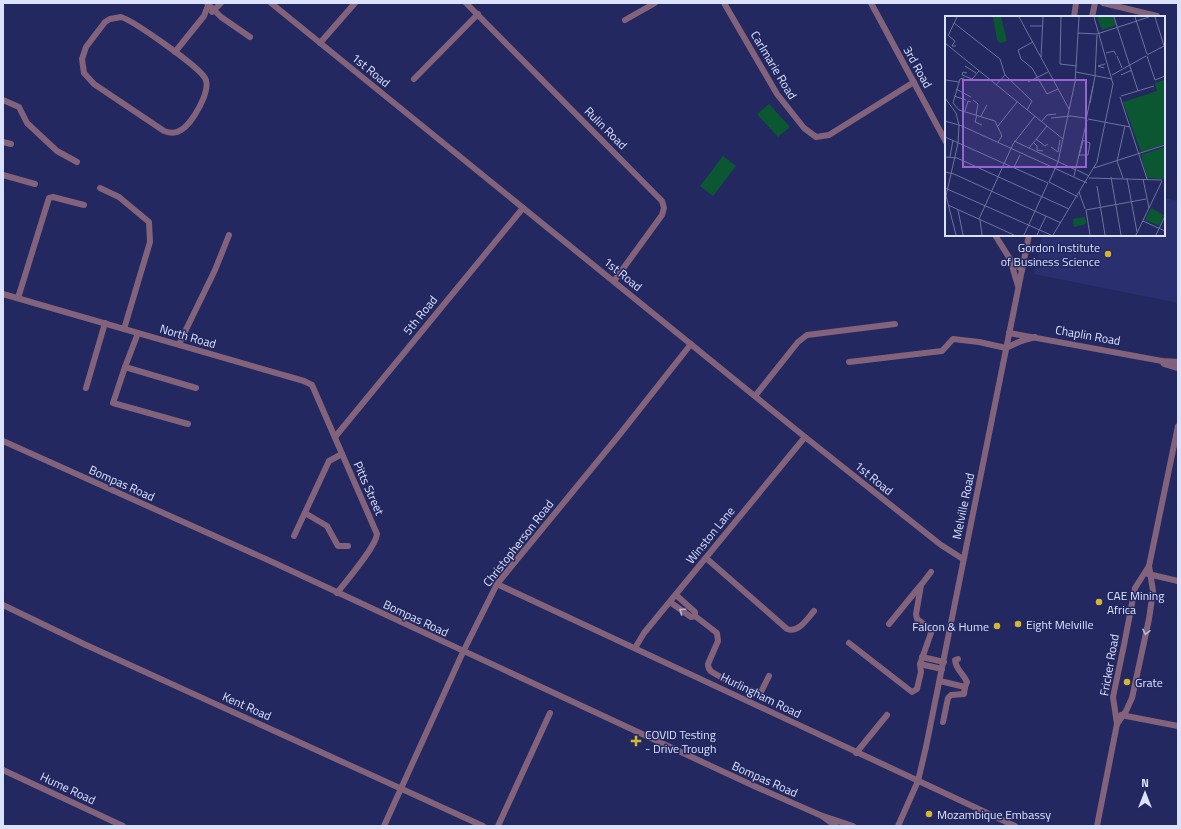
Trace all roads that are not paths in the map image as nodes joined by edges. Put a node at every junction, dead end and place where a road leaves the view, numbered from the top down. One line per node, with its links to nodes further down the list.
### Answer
1 (208, 3): 12 (street); 14 (street)
2 (221, 3): 12 (street)
3 (271, 3): 20 (street, 1st Road)
4 (355, 3): 20 (street)
5 (466, 3): 13 (street, Rulin Road)
6 (655, 3): 18 (street)
7 (724, 3): 23 (street, Carlmarie Road)
8 (871, 3): 23 (street, 3rd Road)
9 (1076, 3): 15 (street)
10 (1095, 3): 16 (street)
11 (1103, 3): 17 (street)
12 (214, 11): 14 (street); 19 (street)
13 (478, 14): 22 (street); 39 (street, Rulin Road)
14 (204, 16): 21 (street)
15 (1073, 16)
16 (1092, 16)
17 (1157, 16)
18 (625, 20)
19 (250, 37)
20 (320, 43): 33 (street, 1st Road)
21 (175, 52): 21 (street)
22 (414, 79)
23 (914, 82): 25 (street, 3rd Road)
24 (3, 100): 28 (street)
25 (945, 140)
26 (3, 142): 27 (street)
27 (11, 144)
28 (77, 162)
29 (3, 175): 30 (street)
30 (35, 184)
31 (100, 188): 45 (street)
32 (84, 205): 42 (street)
33 (523, 208): 39 (street, 1st Road); 60 (street, 5th Road)
34 (229, 235): 49 (street)
35 (997, 236): 37 (street)
36 (1029, 236): 38 (street, Melville Road)
37 (1010, 259): 38 (street); 40 (street)
38 (1022, 270): 40 (street, Melville Road)
39 (614, 282): 50 (street, 1st Road)
40 (1018, 288): 47 (street, Melville Road)
41 (3, 294): 42 (street, North Road)
42 (18, 298): 43 (street, North Road)
43 (105, 323): 45 (street, North Road); 55 (street)
44 (895, 324): 57 (street)
45 (124, 329): 46 (street, North Road)
46 (138, 333): 49 (street, North Road); 54 (street)
47 (1009, 333): 48 (street, Chaplin Road); 51 (street, Melville Road)
48 (1035, 337): 51 (street); 53 (street, Chaplin Road)
49 (179, 344): 60 (street, North Road)
50 (691, 344): 57 (street, 1st Road); 74 (street, Christopherson Road)
51 (1006, 348): 52 (street); 68 (street, Melville Road)
52 (849, 362)
53 (1178, 366)
54 (125, 367): 56 (street); 58 (street)
55 (86, 388)
56 (196, 388)
57 (756, 396): 61 (street, 1st Road)
58 (188, 424)
59 (1178, 426): 69 (street, Fricker Road)
60 (335, 437): 63 (street, Pitts Street)
61 (805, 437): 67 (street, Winston Lane); 68 (street, 1st Road)
62 (3, 441): 76 (street, Bompas Road)
63 (342, 454): 64 (street); 76 (street, Pitts Street)
64 (305, 514): 65 (street); 66 (street)
65 (294, 536)
66 (348, 546)
67 (706, 558): 77 (street, Winston Lane); 80 (street)
68 (963, 560): 88 (street, Melville Road)
69 (1149, 566): 71 (street, Fricker Road); 72 (street, Fricker Road)
70 (931, 572): 75 (street)
71 (1144, 573): 72 (street); 94 (street, Fricker Road)
72 (1151, 575): 73 (street); 96 (street, Fricker Road, one-way to 96)
73 (1178, 581)
74 (497, 584): 84 (street, Hurlingham Road); 85 (street, Christopherson Road)
75 (921, 585): 82 (street); 87 (street)
76 (337, 593): 85 (street, Bompas Road)
77 (676, 595): 78 (street, Winston Lane); 81 (street)
78 (670, 602): 81 (street, one-way to 78); 84 (street, Winston Lane)
79 (3, 605): 103 (street, Kent Road)
80 (814, 611)
81 (696, 616): 90 (street)
82 (889, 624)
83 (849, 643): 87 (street)
84 (635, 648): 100 (street, Hurlingham Road)
85 (462, 652): 103 (street, Christopherson Road); 104 (street, Bompas Road)
86 (958, 659): 92 (street)
87 (921, 660): 88 (street); 89 (street)
88 (944, 662): 89 (street, Melville Road)
89 (942, 669): 91 (street, Melville Road)
90 (769, 676)
91 (940, 681): 92 (street); 102 (street, Melville Road)
92 (965, 687): 97 (street)
93 (550, 713): 108 (street)
94 (1115, 714): 96 (street); 98 (street, Fricker Road)
95 (887, 715): 100 (street)
96 (1123, 716): 98 (street, Fricker Road); 99 (street)
97 (943, 722)
98 (1117, 724): 113 (street, Fricker Road)
99 (1178, 726)
100 (856, 753): 102 (street, Hurlingham Road)
101 (3, 770): 105 (street, Hume Road)
102 (918, 781): 111 (street, Melville Road); 112 (street, Hurlingham Road)
103 (400, 788): 106 (street, Christopherson Road); 107 (street, Kent Road)
104 (820, 815): 109 (street, Bompas Road); 110 (street, Bompas Road)
105 (123, 826)
106 (384, 826)
107 (483, 826)
108 (498, 826)
109 (836, 826)
110 (853, 826)
111 (898, 826)
112 (1015, 826)
113 (1097, 826)

